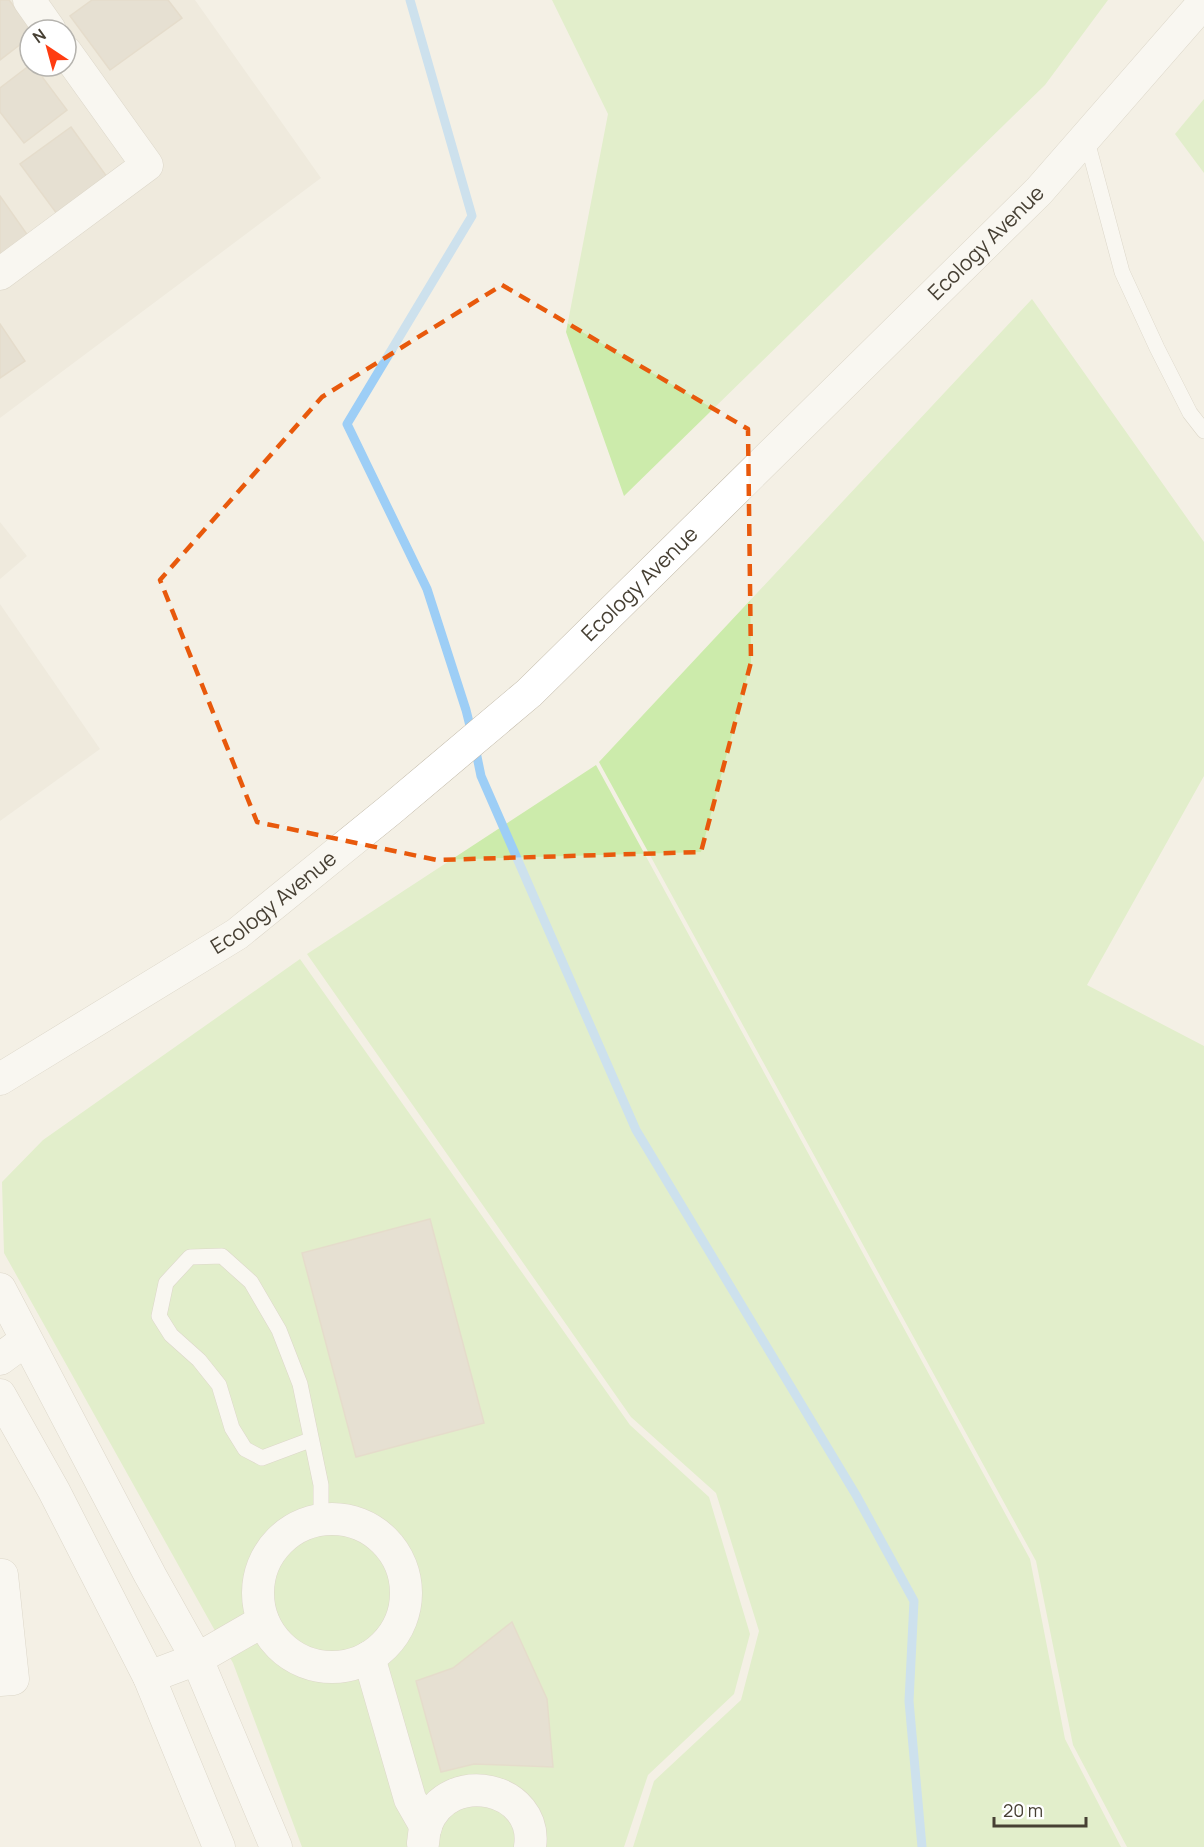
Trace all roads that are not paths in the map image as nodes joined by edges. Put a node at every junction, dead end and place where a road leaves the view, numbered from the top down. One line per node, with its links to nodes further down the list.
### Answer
1 (28, 0): 3 (street)
2 (1204, 2): 5 (street, Ecology Avenue)
3 (41, 18)
4 (78, 69): 6 (street)
5 (1086, 137): 7 (lane); 8 (street, Ecology Avenue)
6 (0, 274)
7 (1204, 431)
8 (0, 1079)
9 (0, 1289): 10 (street)
10 (26, 1340): 11 (street); 14 (street)
11 (0, 1359)
12 (0, 1395): 15 (street)
13 (310, 1440): 13 (lane); 16 (lane)
14 (96, 1470): 15 (street); 20 (street)
15 (54, 1491): 21 (street)
16 (321, 1519): 18 (street); 19 (street)
17 (0, 1575): 22 (street)
18 (263, 1621): 19 (street); 20 (street)
19 (369, 1657): 23 (street)
20 (197, 1659): 21 (street); 25 (street)
21 (149, 1677): 24 (street)
22 (0, 1680)
23 (424, 1837): 26 (street)
24 (219, 1847)
25 (276, 1847)
26 (530, 1847)

